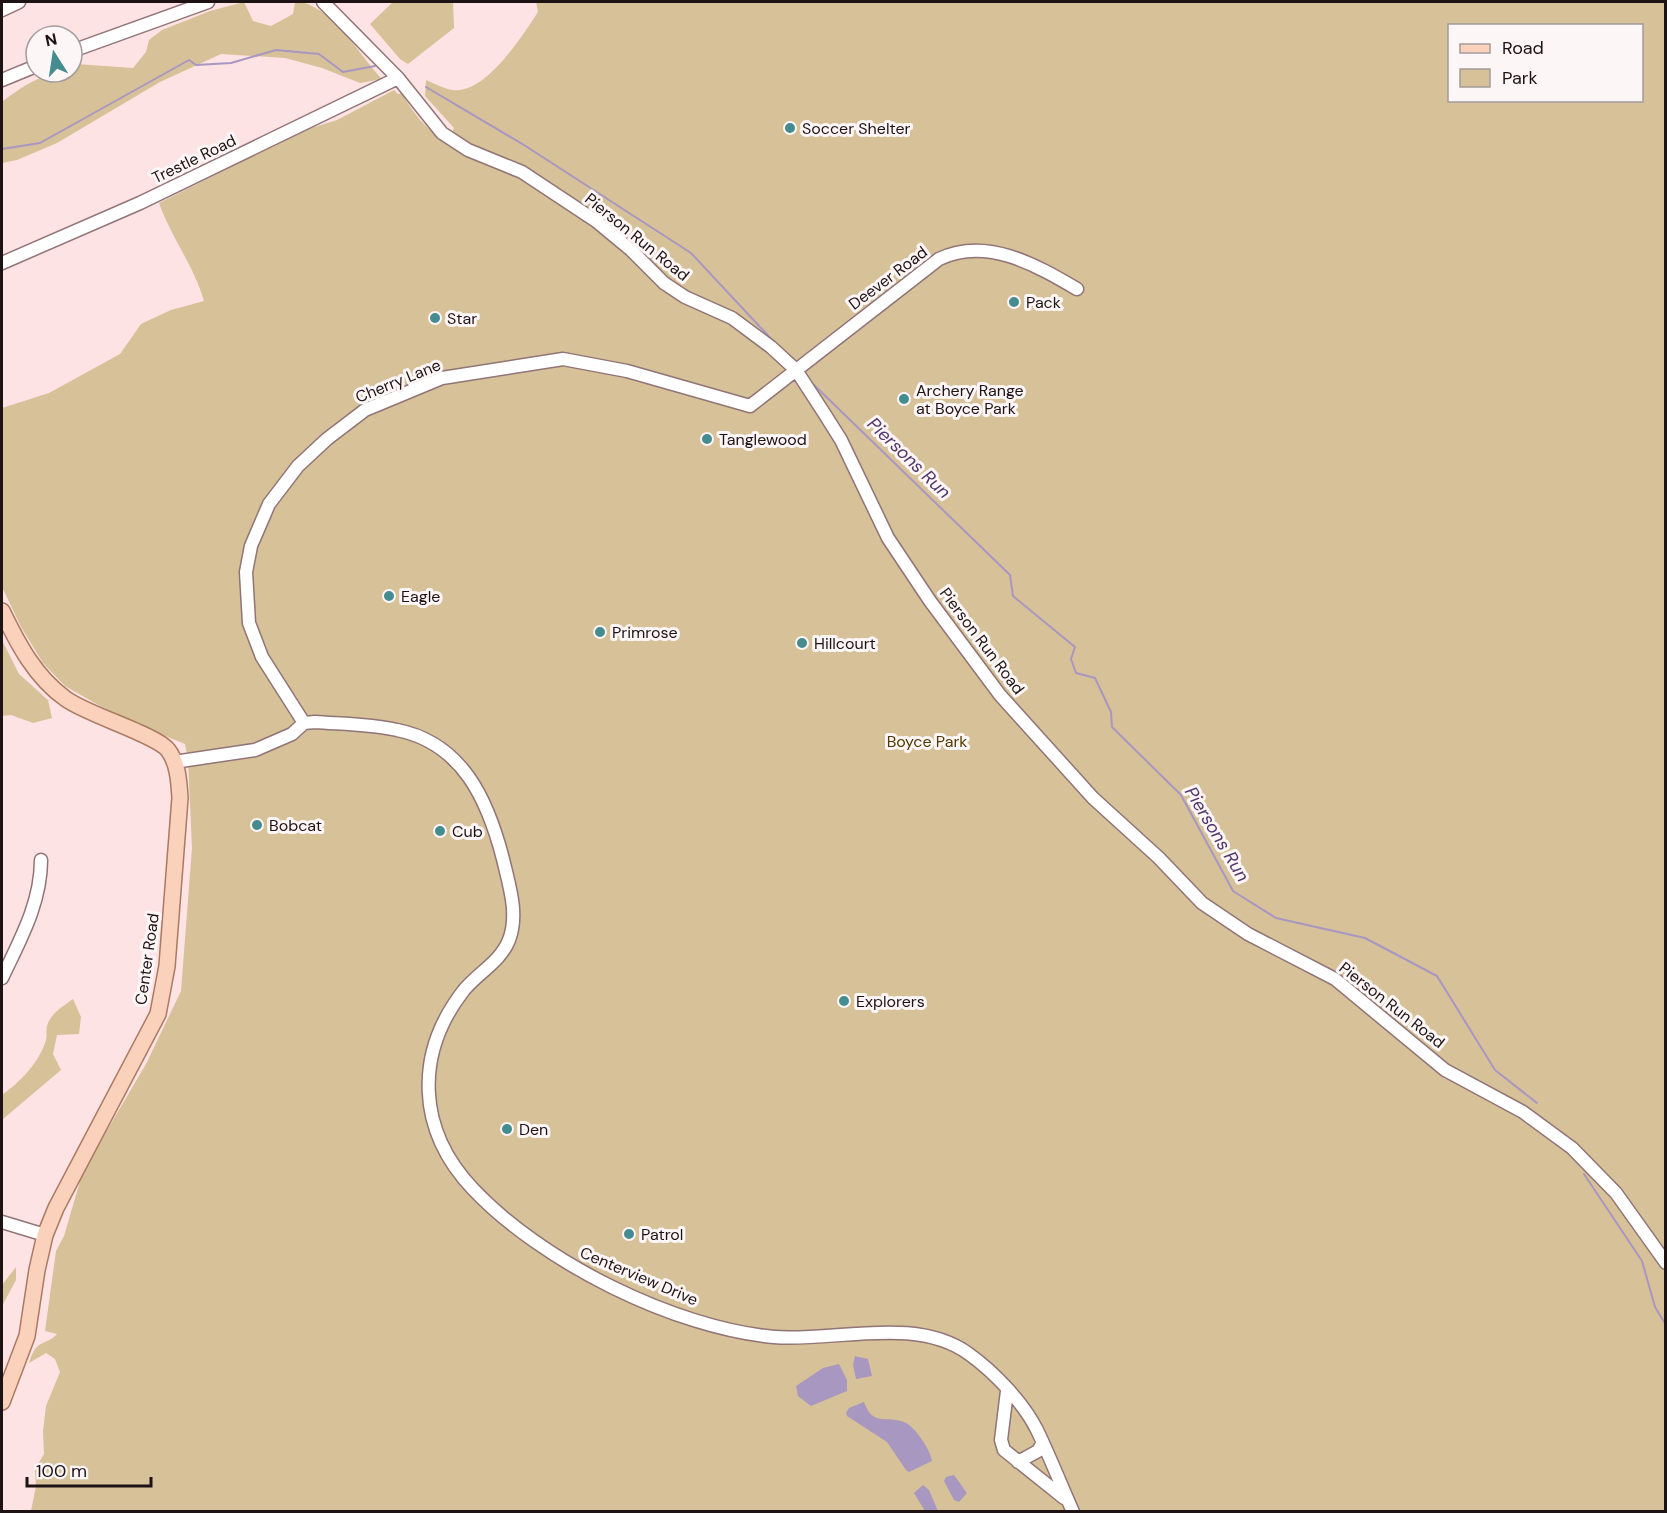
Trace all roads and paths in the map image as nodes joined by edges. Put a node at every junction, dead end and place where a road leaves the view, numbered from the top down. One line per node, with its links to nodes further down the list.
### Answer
1 (19, 2): 4 (street)
2 (208, 2): 5 (street)
3 (323, 2): 7 (street, Pierson Run Road)
4 (2, 10)
5 (84, 47)
6 (24, 71): 8 (street)
7 (398, 78): 9 (street, Trestle Road); 11 (street, Pierson Run Road)
8 (2, 80)
9 (2, 263)
10 (1077, 289): 11 (street, Deever Road)
11 (796, 370): 13 (street, Cherry Lane); 19 (street, Pierson Run Road)
12 (2, 611): 14 (main road)
13 (304, 723): 14 (street); 20 (street, Centerview Drive)
14 (174, 762): 18 (main road, Center Road)
15 (41, 860): 16 (street)
16 (2, 978)
17 (2, 1222): 18 (street)
18 (45, 1235): 21 (main road, Center Road)
19 (1665, 1263)
20 (1007, 1391): 22 (street, Centerview Drive); 23 (street)
21 (2, 1402)
22 (1042, 1444): 23 (street); 24 (street, Centerview Drive)
23 (1018, 1462): 24 (street)
24 (1070, 1506)

